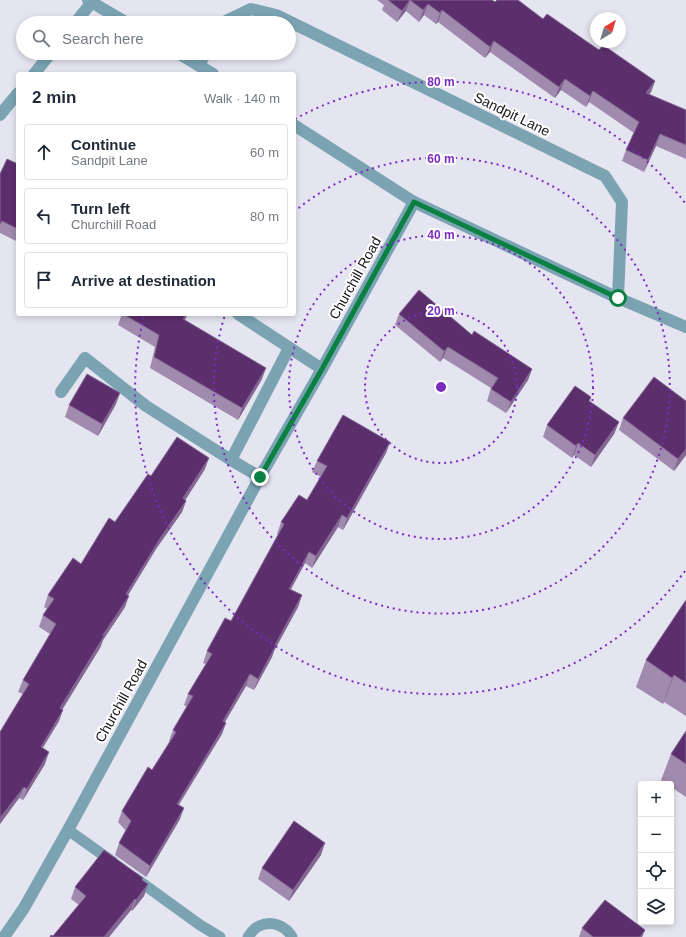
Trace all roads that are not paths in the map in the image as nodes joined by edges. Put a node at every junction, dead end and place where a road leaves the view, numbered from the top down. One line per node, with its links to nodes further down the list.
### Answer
1 (90, 1): 2 (street); 3 (street)
2 (80, 16)
3 (115, 16)
4 (236, 16): 5 (street, Sandpit Lane)
5 (278, 16)
6 (296, 25): 17 (street, Sandpit Lane)
7 (45, 60): 11 (street)
8 (190, 60): 10 (street)
9 (202, 60): 10 (street)
10 (199, 65): 12 (street)
11 (36, 72)
12 (210, 72)
13 (16, 95): 14 (street)
14 (0, 115)
15 (296, 126): 16 (street)
16 (414, 202): 17 (street); 21 (street, Churchill Road)
17 (618, 298): 19 (street)
18 (241, 316): 20 (street)
19 (686, 327)
20 (289, 348): 21 (street); 23 (street)
21 (322, 369): 24 (street, Churchill Road)
22 (61, 392): 23 (street)
23 (231, 460): 24 (street)
24 (260, 477): 25 (street, Churchill Road)
25 (68, 830): 26 (street, Churchill Road); 27 (lane)
26 (4, 937)
27 (220, 937)
28 (248, 937): 29 (lane)
29 (292, 937)

